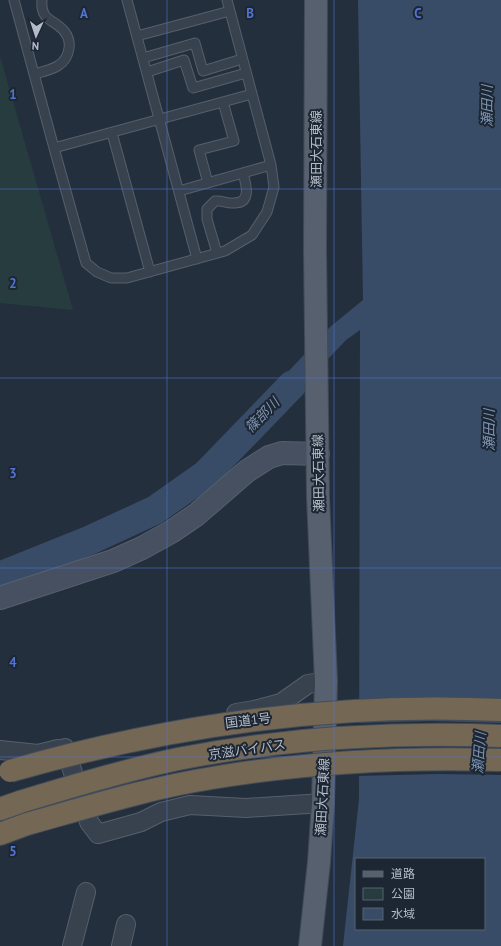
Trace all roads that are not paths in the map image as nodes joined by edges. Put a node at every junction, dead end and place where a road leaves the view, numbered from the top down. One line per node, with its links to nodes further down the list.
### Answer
1 (14, 0): 12 (lane)
2 (42, 0): 12 (lane)
3 (127, 0): 7 (lane)
4 (226, 0): 6 (lane)
5 (316, 0): 25 (main road, 瀬田大石東線)
6 (230, 11): 7 (lane); 9 (lane)
7 (137, 36): 8 (lane)
8 (143, 58): 9 (lane); 10 (lane)
9 (242, 59): 11 (lane)
10 (147, 72): 11 (lane); 15 (lane)
11 (246, 73): 13 (lane)
12 (34, 74): 17 (lane)
13 (252, 94): 14 (lane); 18 (lane)
14 (223, 102): 15 (lane); 20 (lane)
15 (159, 120): 16 (lane); 21 (lane)
16 (112, 133): 17 (lane); 24 (lane)
17 (54, 148): 24 (lane)
18 (271, 164): 19 (lane); 22 (lane)
19 (243, 173): 20 (lane); 22 (lane)
20 (208, 183): 21 (lane)
21 (178, 191): 23 (lane)
22 (217, 253): 23 (lane)
23 (197, 259): 24 (lane)
24 (150, 272)
25 (318, 454): 26 (street); 27 (main road, 瀬田大石東線)
26 (0, 598)
27 (326, 681): 30 (street); 34 (main road, 瀬田大石東線)
28 (501, 710): 33 (highway, 国道1号, bridge)
29 (501, 736): 35 (highway, 京滋バイパス, bridge)
30 (65, 748): 31 (street); 34 (street)
31 (0, 750)
32 (501, 760): 36 (highway, 京滋バイパス, bridge)
33 (5, 773)
34 (323, 803): 41 (main road, 瀬田大石東線)
35 (10, 805)
36 (0, 834)
37 (86, 892): 39 (street)
38 (126, 924): 40 (street)
39 (72, 946)
40 (121, 946)
41 (310, 946)

